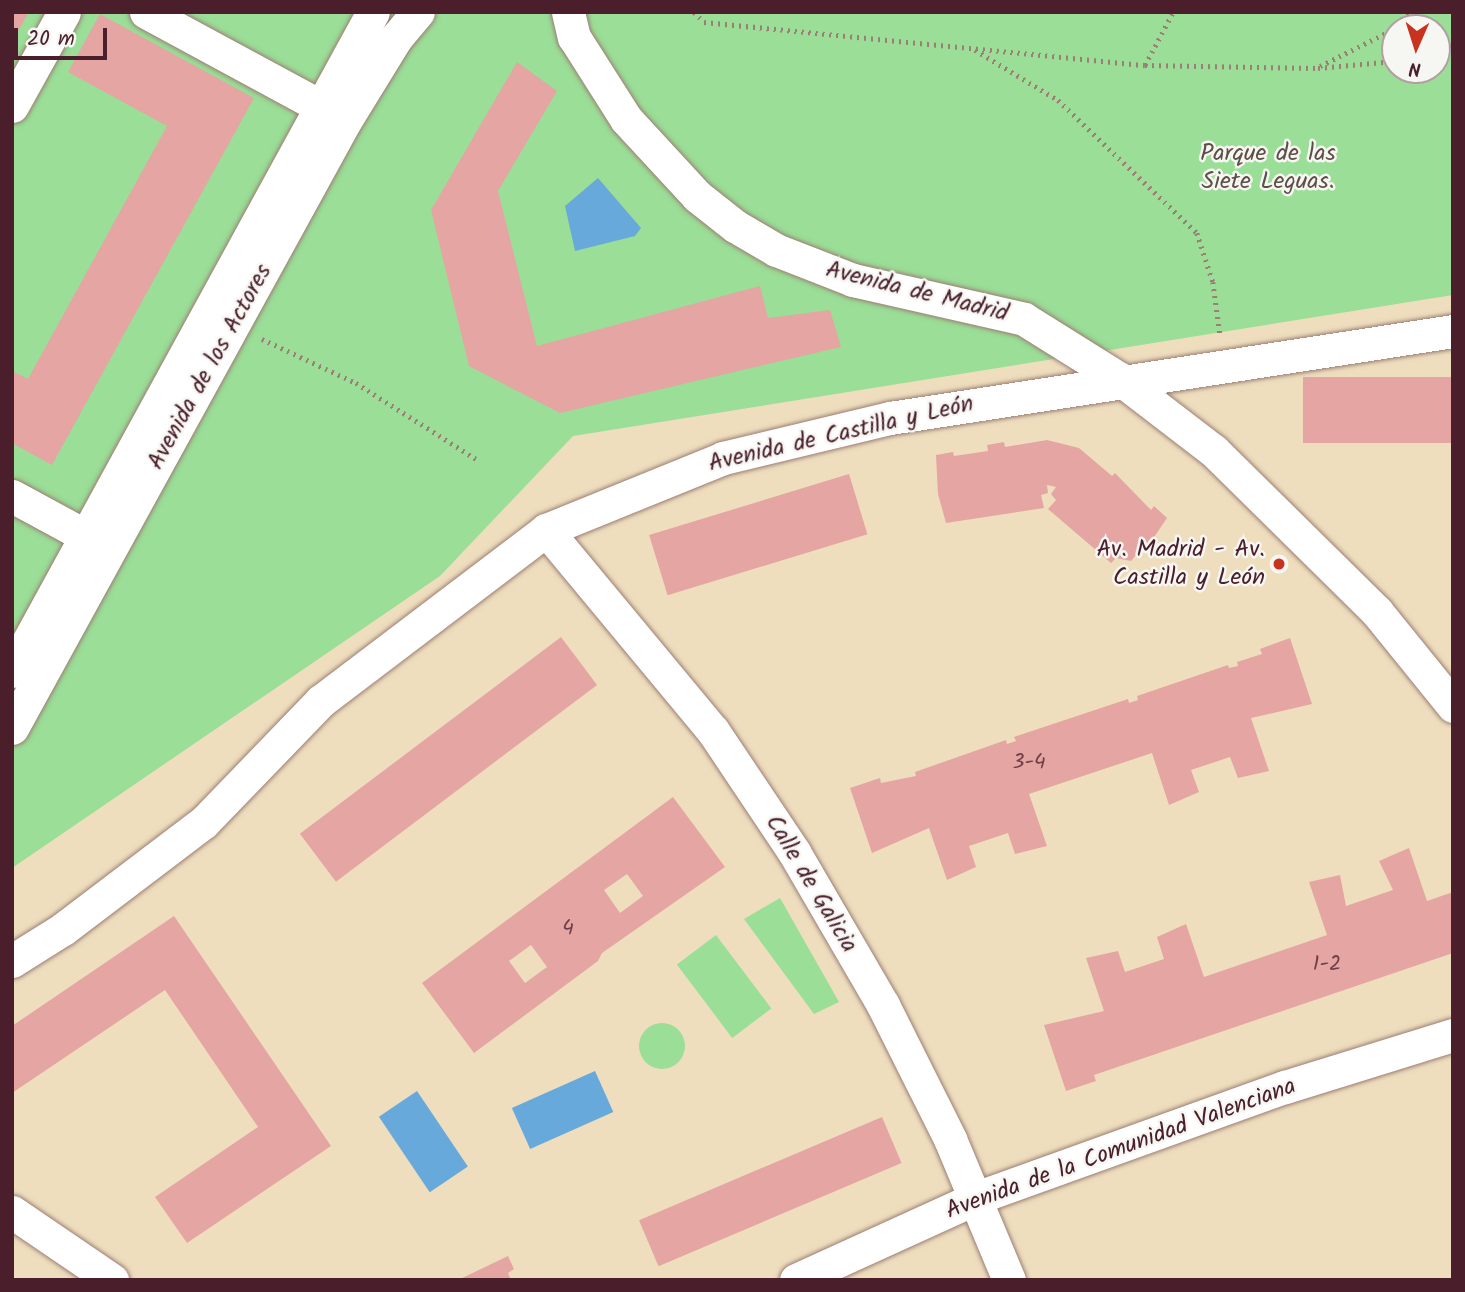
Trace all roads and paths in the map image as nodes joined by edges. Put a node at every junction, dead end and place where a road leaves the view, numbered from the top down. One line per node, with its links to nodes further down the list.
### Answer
1 (64, 12): 14 (street)
2 (146, 12): 15 (street)
3 (418, 12): 18 (street, Avenida de los Actores)
4 (549, 12): 9 (street, Avenida de Madrid)
5 (694, 12): 10 (path)
6 (1173, 12): 12 (path)
7 (1408, 12): 13 (path)
8 (370, 17): 15 (street, Avenida de los Actores)
9 (571, 25): 17 (street, Avenida de Madrid)
10 (971, 48): 12 (path); 16 (path)
11 (1381, 62): 13 (path)
12 (1144, 65): 13 (path)
13 (1318, 68)
14 (12, 106)
15 (321, 107): 25 (street, Avenida de los Actores)
16 (1217, 317)
17 (1024, 319): 20 (street, Avenida de Madrid); 21 (street, Avenida de Madrid)
18 (233, 325): 22 (path); 25 (street, Avenida de los Actores)
19 (1453, 331): 20 (street, Avenida de Castilla y León)
20 (1120, 380): 21 (street, Avenida de Castilla y León); 27 (street, Avenida de Madrid)
21 (1049, 391): 24 (street, Avenida de Castilla y León)
22 (476, 459)
23 (12, 496): 25 (street)
24 (546, 530): 29 (street, Avenida de Castilla y León); 31 (street, Calle de Galicia)
25 (97, 542): 26 (street, Avenida de los Actores); 28 (street, Avenida de los Actores)
26 (12, 671)
27 (1453, 706)
28 (12, 729)
29 (12, 961)
30 (1453, 1035): 31 (street, Avenida de la Comunidad Valenciana)
31 (976, 1198): 34 (street, Avenida de la Comunidad Valenciana); 35 (street, Calle de Galicia)
32 (12, 1212): 33 (street)
33 (112, 1280)
34 (796, 1280)
35 (1009, 1280)

